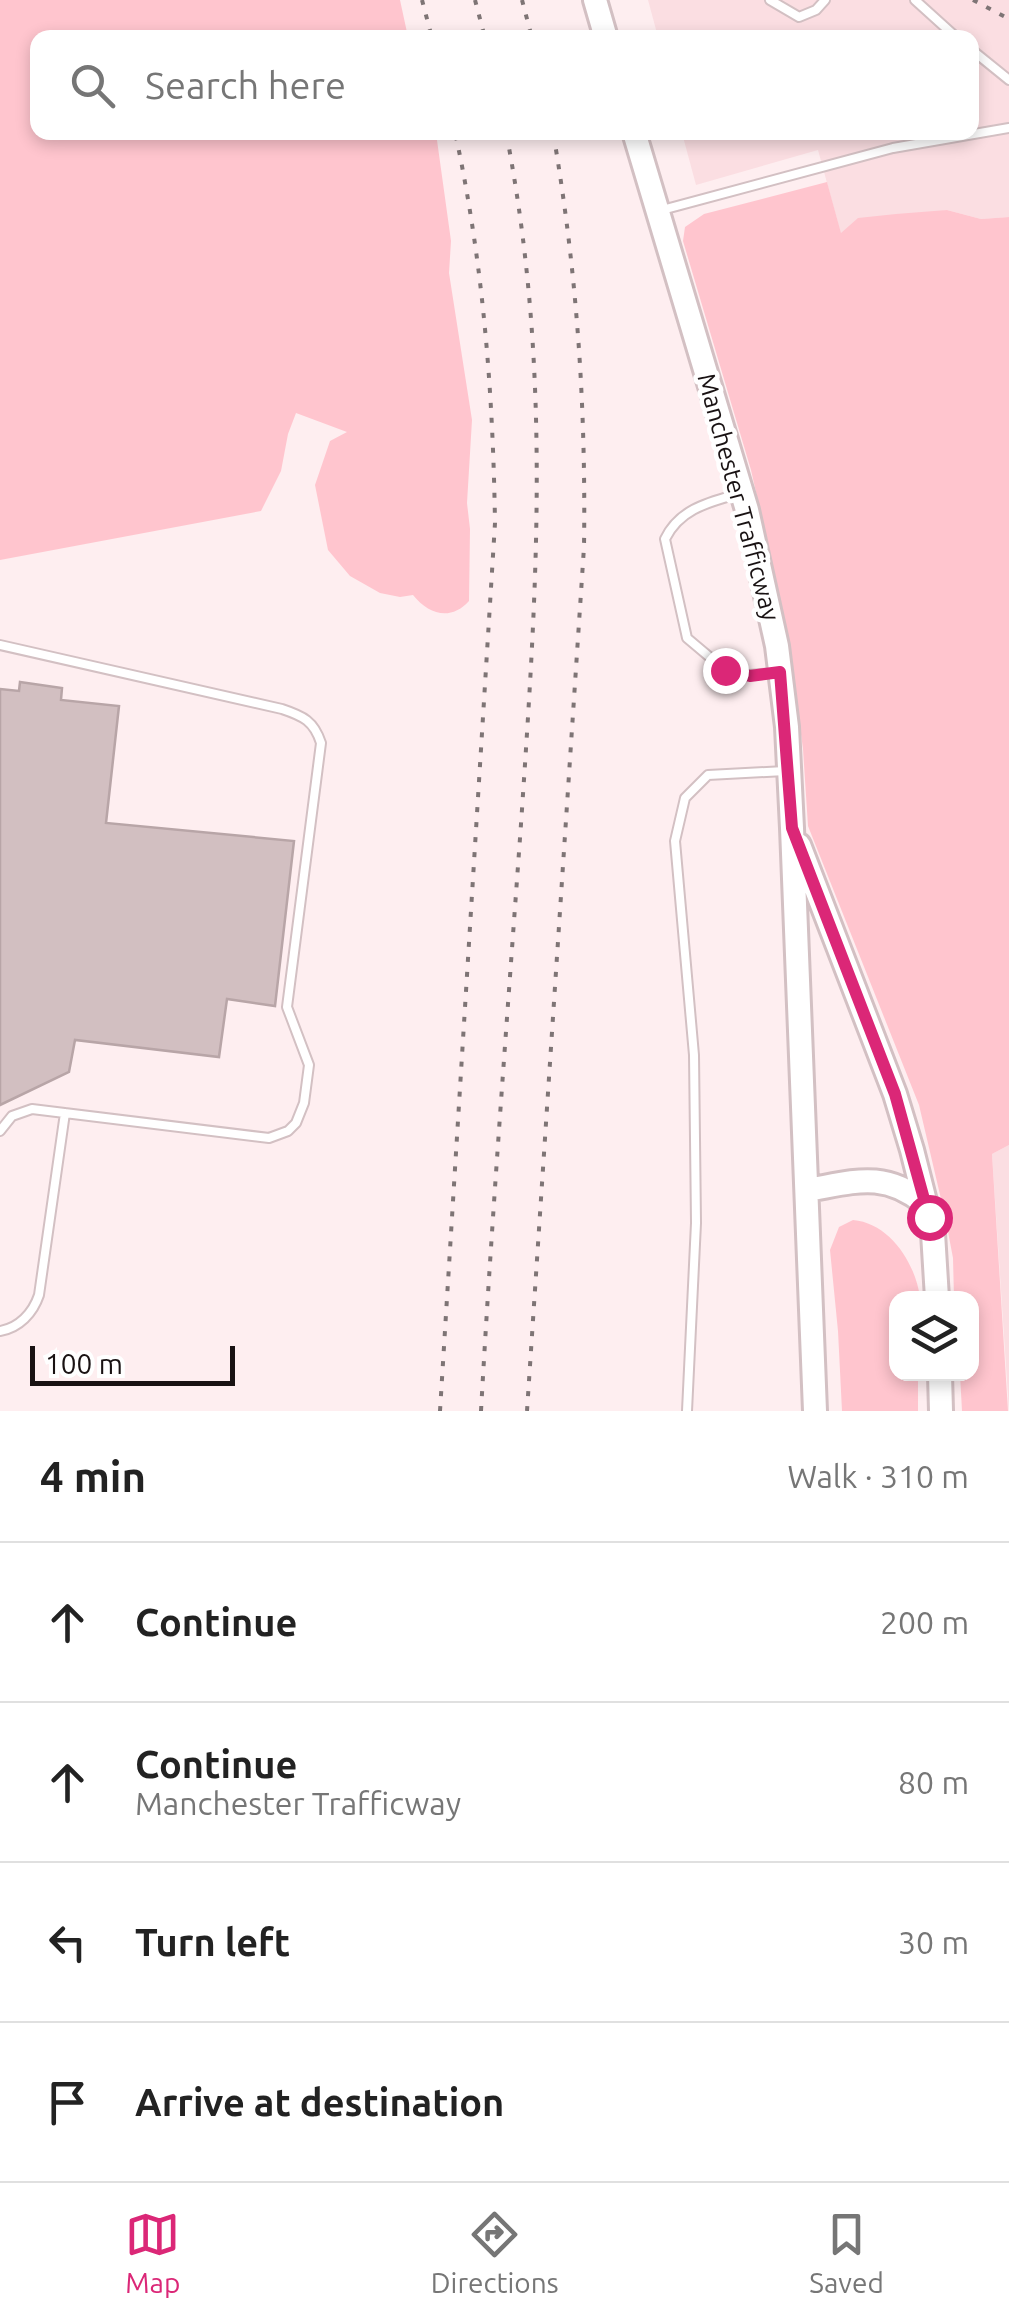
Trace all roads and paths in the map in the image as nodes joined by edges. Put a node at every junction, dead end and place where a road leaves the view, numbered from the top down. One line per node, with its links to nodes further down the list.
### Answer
1 (594, 0): 5 (main road)
2 (770, 0): 3 (lane)
3 (825, 0)
4 (914, 0): 6 (lane)
5 (603, 30)
6 (948, 30)
7 (979, 56): 8 (lane)
8 (1009, 80)
9 (1009, 128): 10 (lane)
10 (979, 133)
11 (636, 140): 13 (main road, Manchester Trafficway)
12 (939, 140): 13 (lane)
13 (658, 211): 14 (main road, Manchester Trafficway)
14 (742, 493): 16 (main road, Manchester Trafficway); 16 (lane)
15 (0, 645): 19 (lane)
16 (780, 672): 17 (main road, Manchester Trafficway)
17 (789, 771): 18 (main road, Manchester Trafficway); 26 (lane)
18 (792, 828): 21 (main road, Manchester Trafficway); 22 (main road)
19 (64, 1113): 20 (lane); 24 (lane)
20 (0, 1131)
21 (807, 1190): 22 (main road); 27 (main road, Manchester Trafficway)
22 (924, 1203): 23 (main road)
23 (937, 1291)
24 (0, 1331)
25 (940, 1381): 28 (main road)
26 (687, 1411)
27 (816, 1411)
28 (941, 1411)

